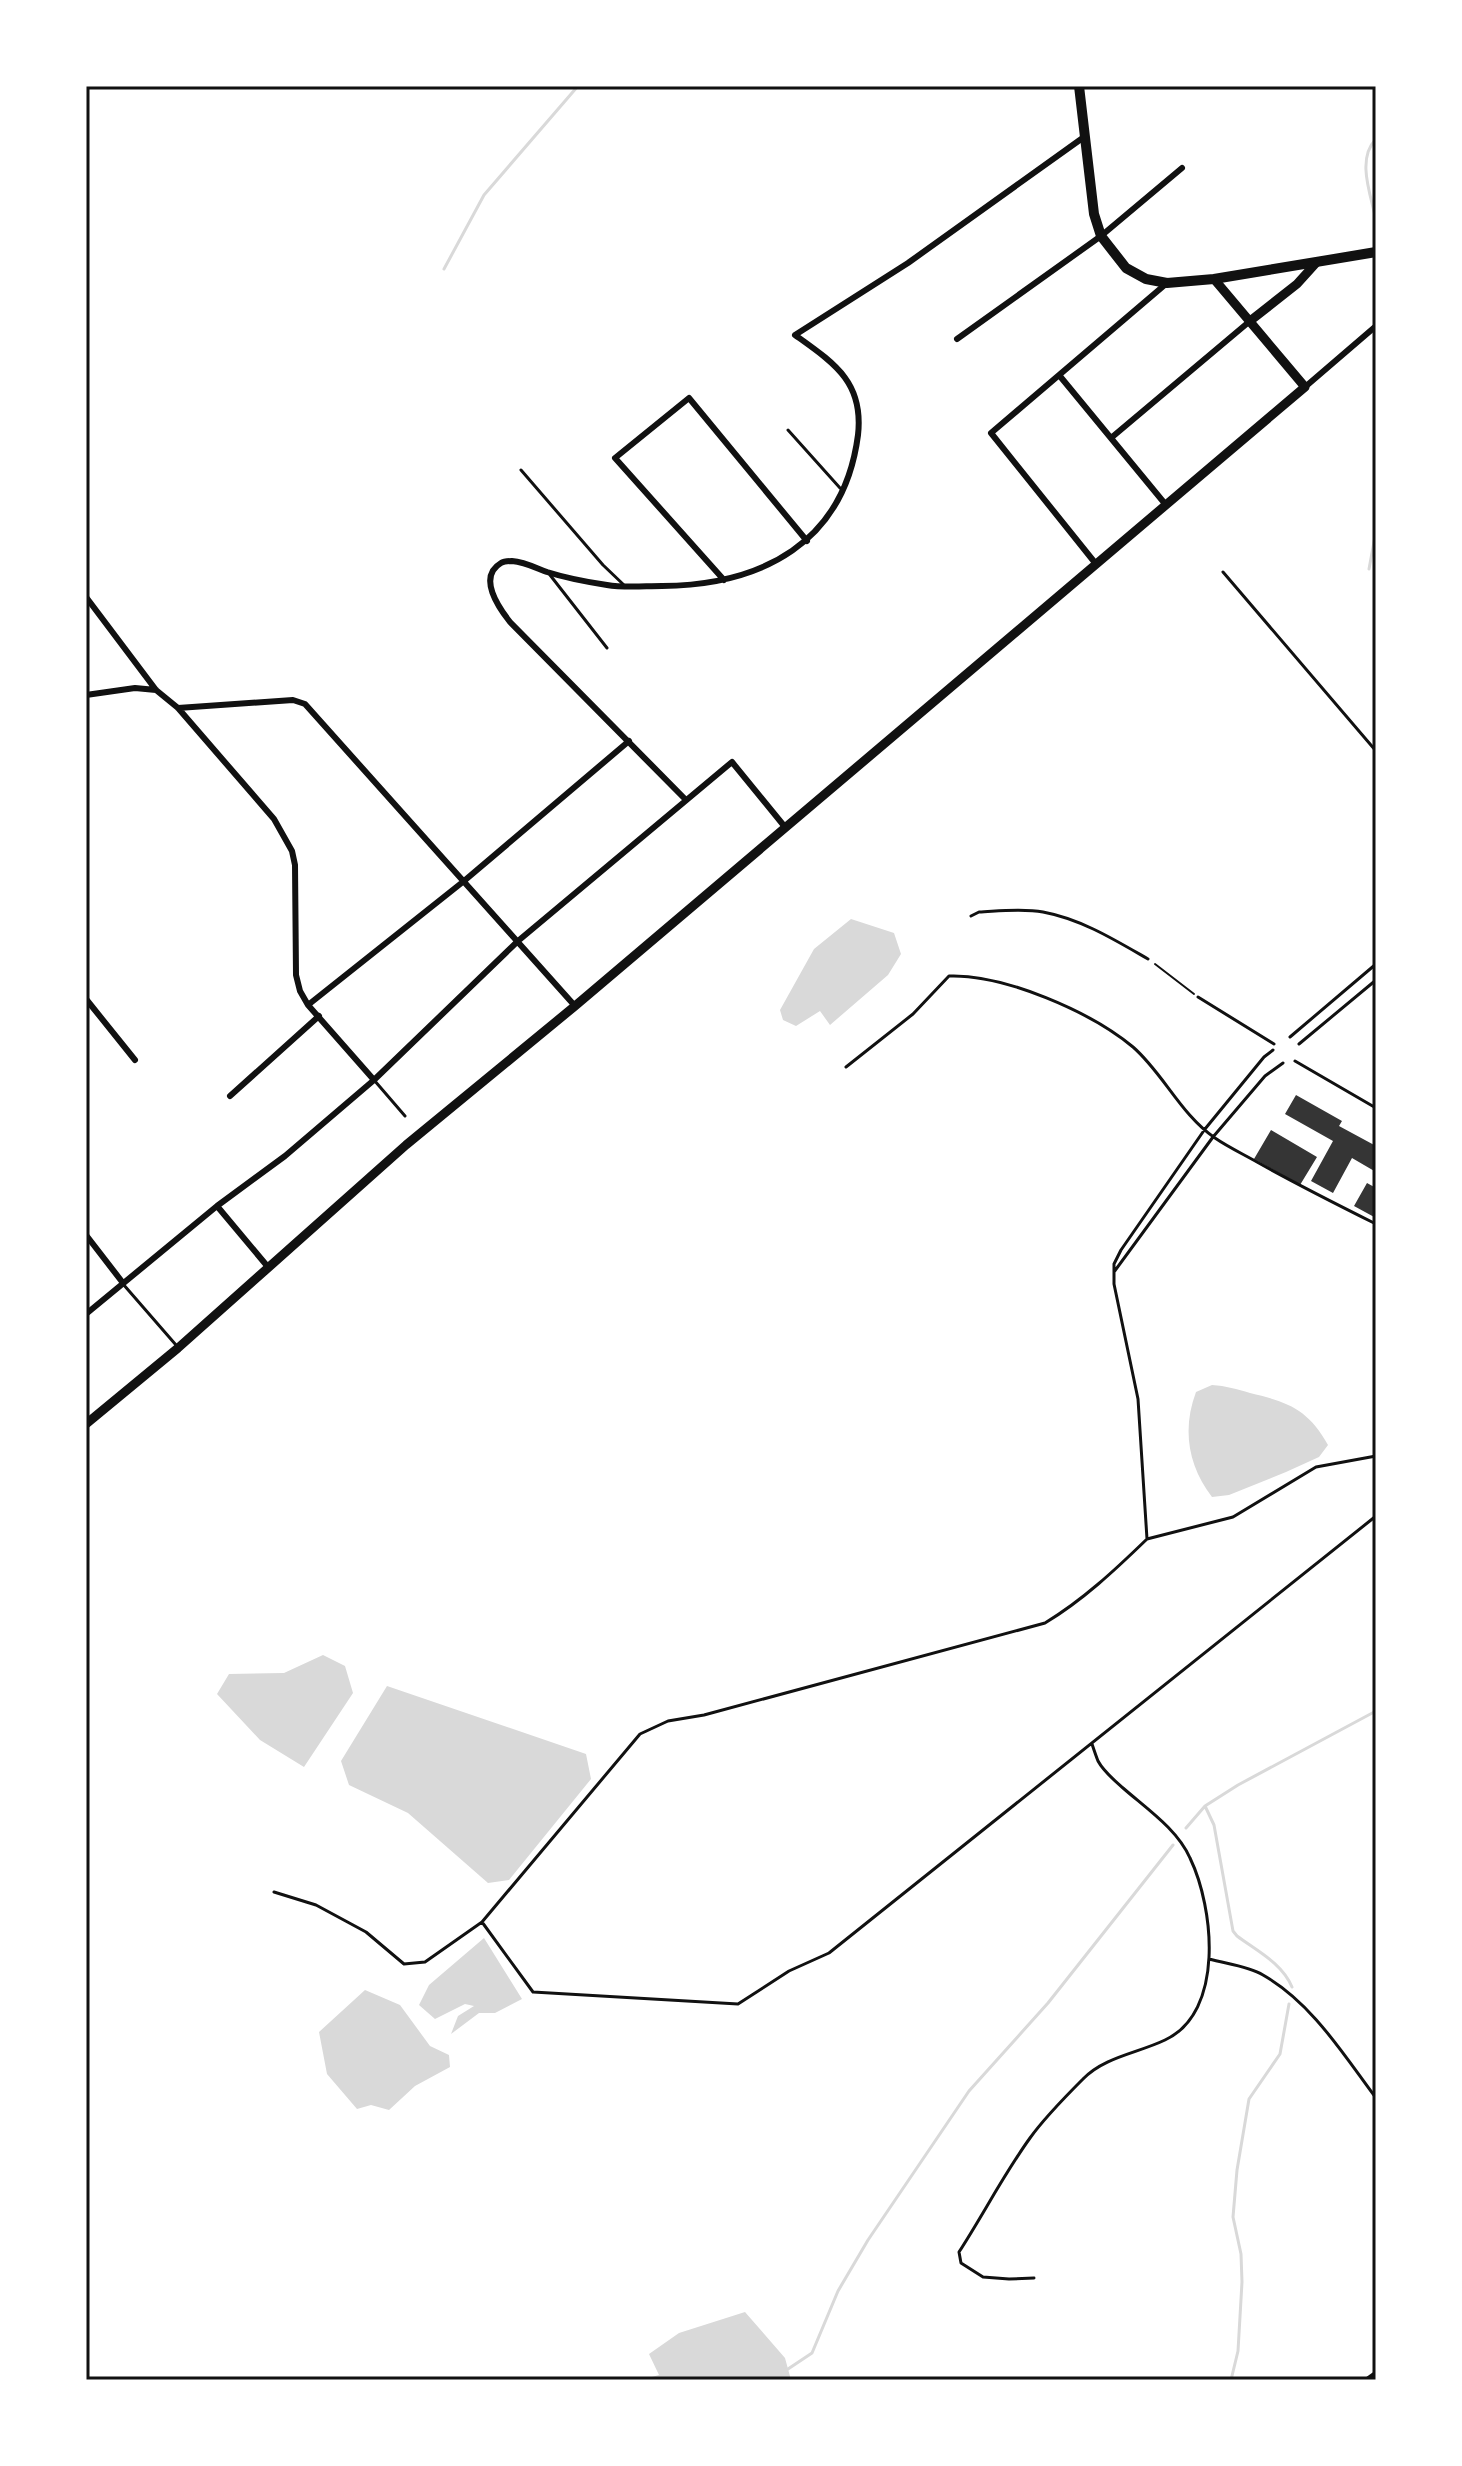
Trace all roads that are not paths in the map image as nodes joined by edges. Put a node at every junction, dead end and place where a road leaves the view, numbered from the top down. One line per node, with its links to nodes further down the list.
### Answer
1 (1079, 86): 2 (main road)
2 (1084, 137): 4 (main road); 17 (street)
3 (1182, 168): 4 (street)
4 (1101, 236): 8 (main road); 11 (street)
5 (1376, 252): 6 (main road)
6 (1316, 263): 7 (main road); 9 (main road)
7 (1214, 279): 8 (main road); 9 (main road)
8 (1167, 283): 12 (street)
9 (1250, 321): 13 (main road); 15 (street)
10 (1376, 326): 13 (street)
11 (957, 339)
12 (1059, 375): 15 (street); 20 (street)
13 (1305, 387): 18 (main road)
14 (788, 430): 17 (lane)
15 (1111, 438): 18 (street)
16 (521, 470): 24 (lane)
17 (843, 490): 19 (street)
18 (1166, 505): 20 (main road)
19 (807, 541): 23 (street); 23 (street)
20 (1096, 564): 33 (main road)
21 (548, 572): 24 (street); 26 (lane); 30 (street)
22 (1223, 572): 31 (lane)
23 (724, 580): 24 (street)
24 (626, 586)
25 (86, 597): 27 (street)
26 (607, 648)
27 (156, 690): 28 (street); 29 (street)
28 (86, 695)
29 (178, 708): 34 (street); 42 (street)
30 (629, 741): 32 (street); 34 (street)
31 (1376, 751)
32 (686, 800): 33 (street); 36 (street)
33 (785, 827): 43 (main road)
34 (464, 881): 36 (street); 42 (street)
35 (971, 916): 37 (lane)
36 (518, 941): 43 (street); 53 (street)
37 (1148, 959)
38 (1376, 964): 45 (lane)
39 (1376, 980): 47 (lane)
40 (1198, 997): 46 (lane)
41 (86, 999): 49 (street)
42 (308, 1005): 44 (street)
43 (575, 1006): 62 (main road)
44 (319, 1016): 53 (street); 54 (street)
45 (1290, 1037)
46 (1274, 1044)
47 (1299, 1044)
48 (1273, 1050): 57 (lane)
49 (135, 1060)
50 (1295, 1061): 55 (lane)
51 (1283, 1063): 58 (lane)
52 (846, 1067): 57 (lane)
53 (374, 1080): 56 (lane); 59 (street)
54 (230, 1096)
55 (1376, 1108)
56 (405, 1116)
57 (1205, 1129): 58 (lane); 63 (lane)
58 (1213, 1137): 60 (lane); 63 (lane)
59 (217, 1206): 62 (street); 64 (street)
60 (1376, 1224)
61 (86, 1235): 64 (street)
62 (268, 1267): 66 (main road)
63 (1114, 1272): 70 (lane)
64 (123, 1283): 65 (street); 66 (lane)
65 (86, 1314)
66 (178, 1348): 67 (main road)
67 (86, 1424)
68 (1376, 1456): 70 (lane)
69 (1376, 1516): 71 (lane)
70 (1147, 1539): 73 (lane)
71 (1092, 1744): 73 (lane); 74 (lane)
72 (274, 1892): 73 (lane)
73 (482, 1922)
74 (1209, 1959): 75 (lane); 76 (lane)
75 (1376, 2098)
76 (1034, 2278)
77 (1376, 2375): 78 (street)
78 (1369, 2380)

